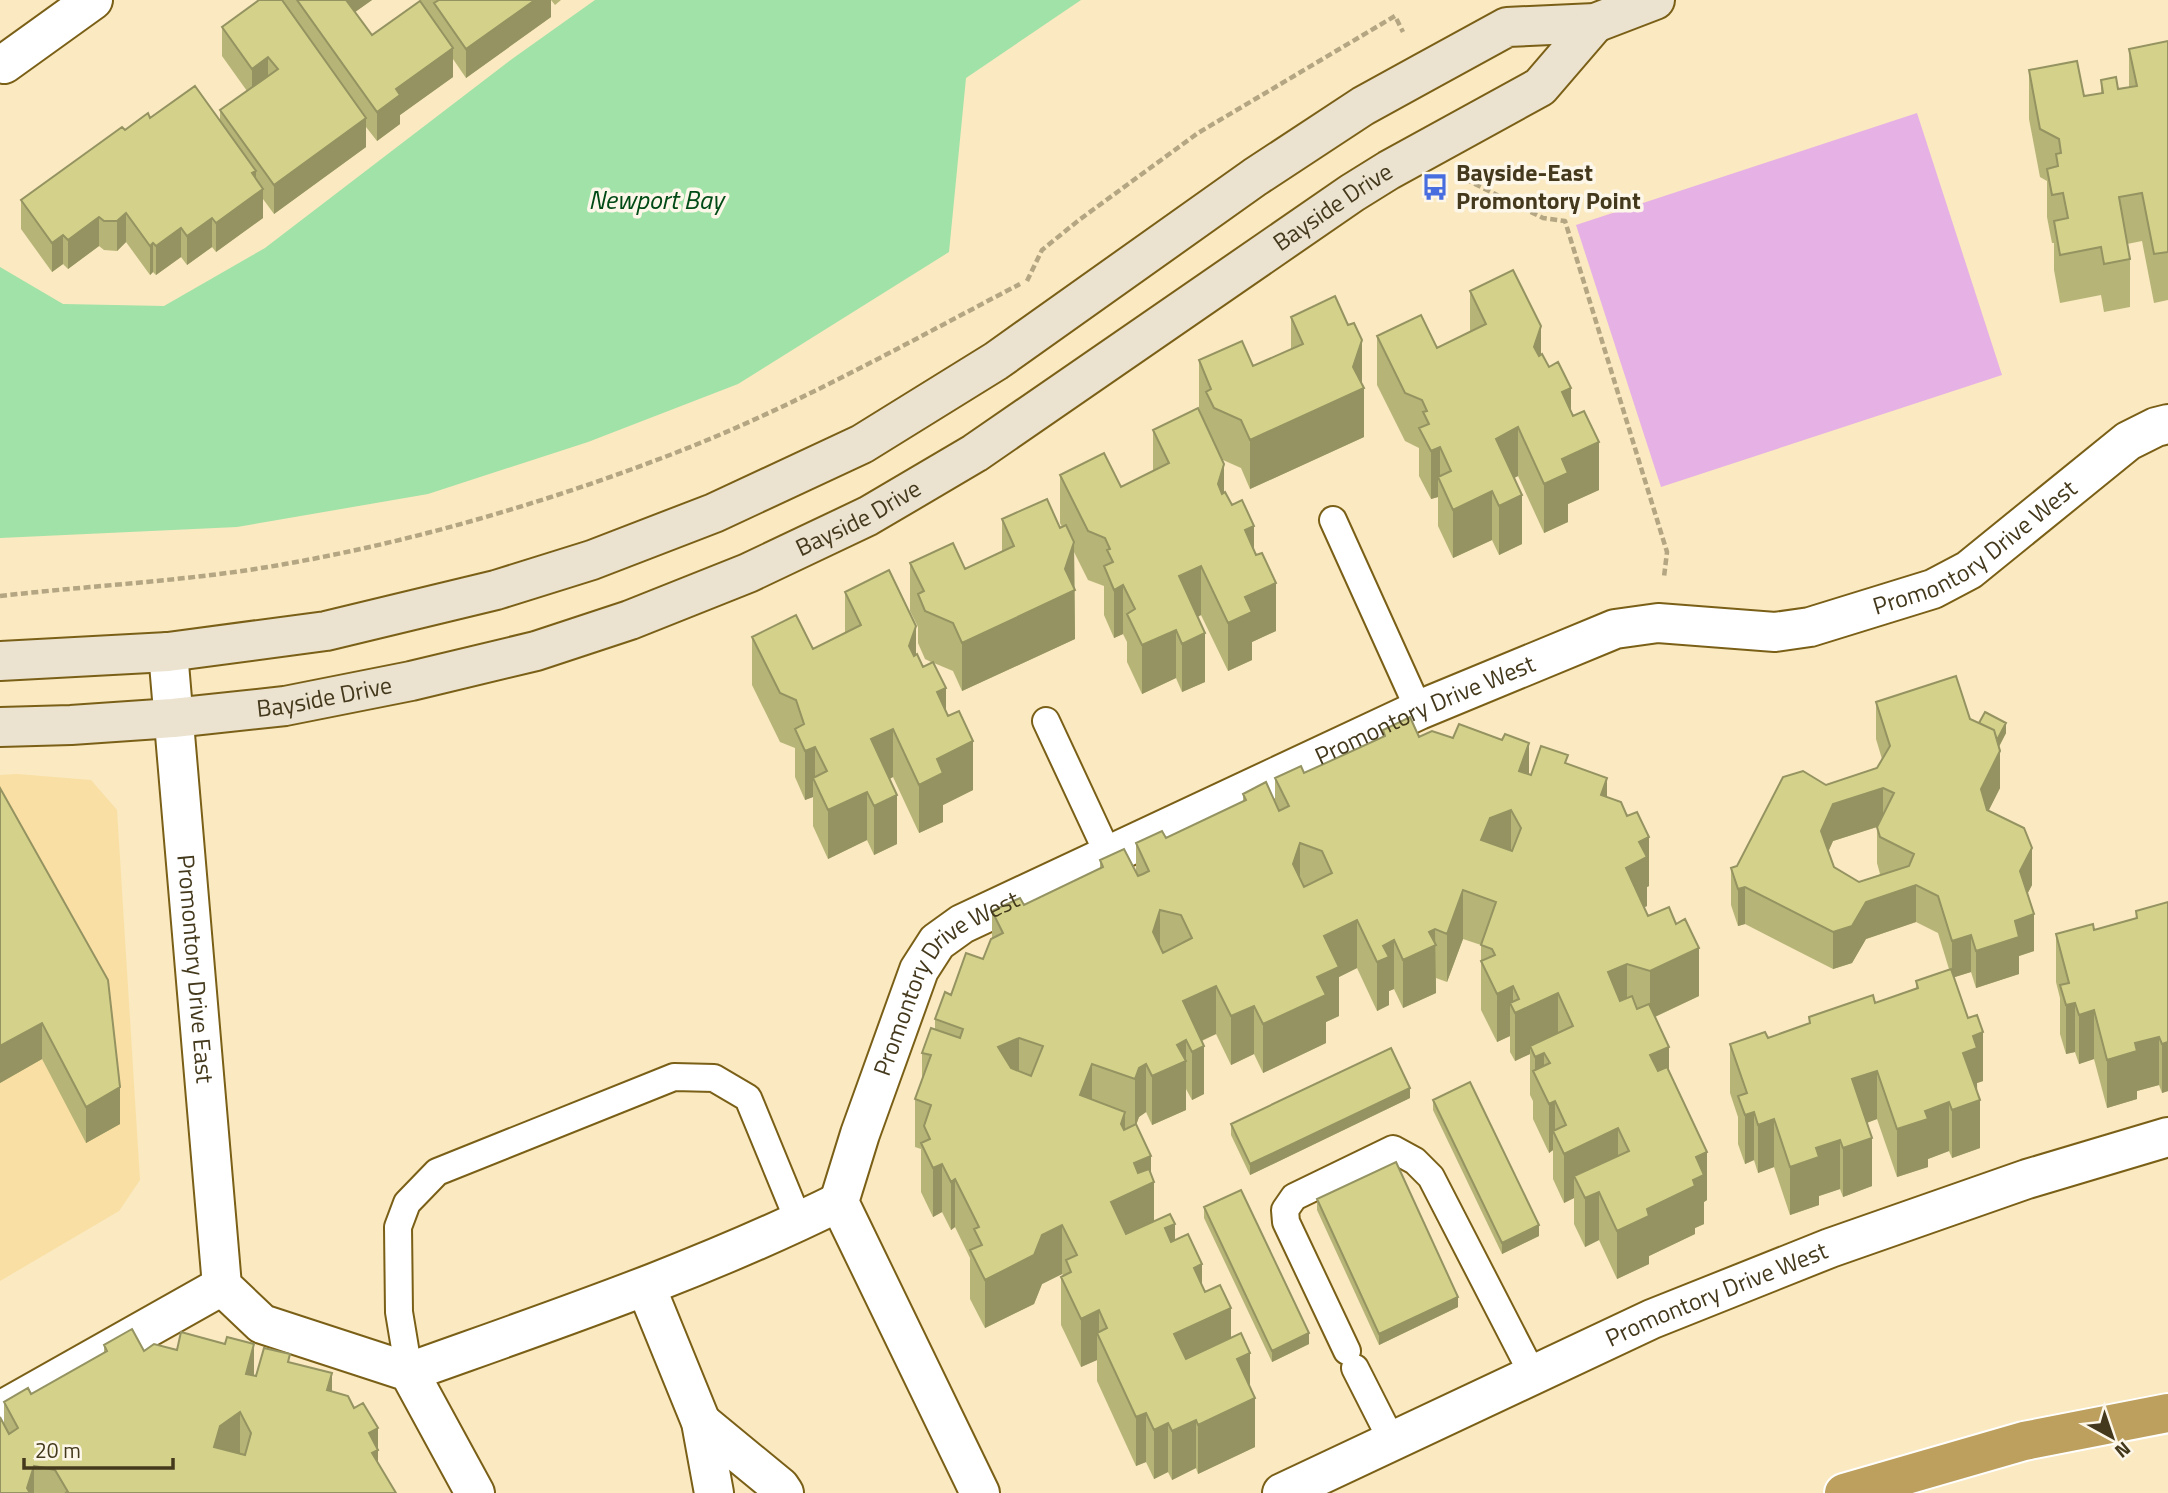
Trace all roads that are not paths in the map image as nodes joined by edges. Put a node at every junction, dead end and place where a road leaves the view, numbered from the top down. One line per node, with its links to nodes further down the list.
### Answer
1 (93, 0): 4 (street)
2 (1655, 0): 3 (main road, Bayside Drive)
3 (1595, 23): 7 (main road, Bayside Drive); 10 (main road, Bayside Drive)
4 (2, 58)
5 (2168, 425): 9 (street, Promontory Drive West)
6 (1333, 520): 9 (lane)
7 (168, 652): 8 (main road, Bayside Drive); 10 (street, Promontory Drive East)
8 (0, 662)
9 (1419, 710): 13 (street, Promontory Drive West)
10 (173, 718): 12 (main road, Bayside Drive); 17 (street, Promontory Drive East)
11 (1046, 721): 13 (lane)
12 (0, 727)
13 (1108, 854): 15 (street, Promontory Drive West)
14 (2168, 1137): 20 (street, Promontory Drive West)
15 (839, 1202): 16 (street); 28 (street)
16 (799, 1222): 18 (street); 19 (lane)
17 (222, 1286): 19 (street); 21 (street)
18 (646, 1287): 19 (street); 23 (street)
19 (409, 1372): 25 (street)
20 (1533, 1375): 24 (street, Promontory Drive West); 24 (lane)
21 (0, 1411)
22 (2168, 1413): 30 (highway)
23 (701, 1422): 26 (street); 27 (street)
24 (1392, 1441): 29 (street, Promontory Drive West)
25 (475, 1493)
26 (714, 1493)
27 (784, 1493)
28 (980, 1493)
29 (1282, 1493)
30 (1844, 1493)

